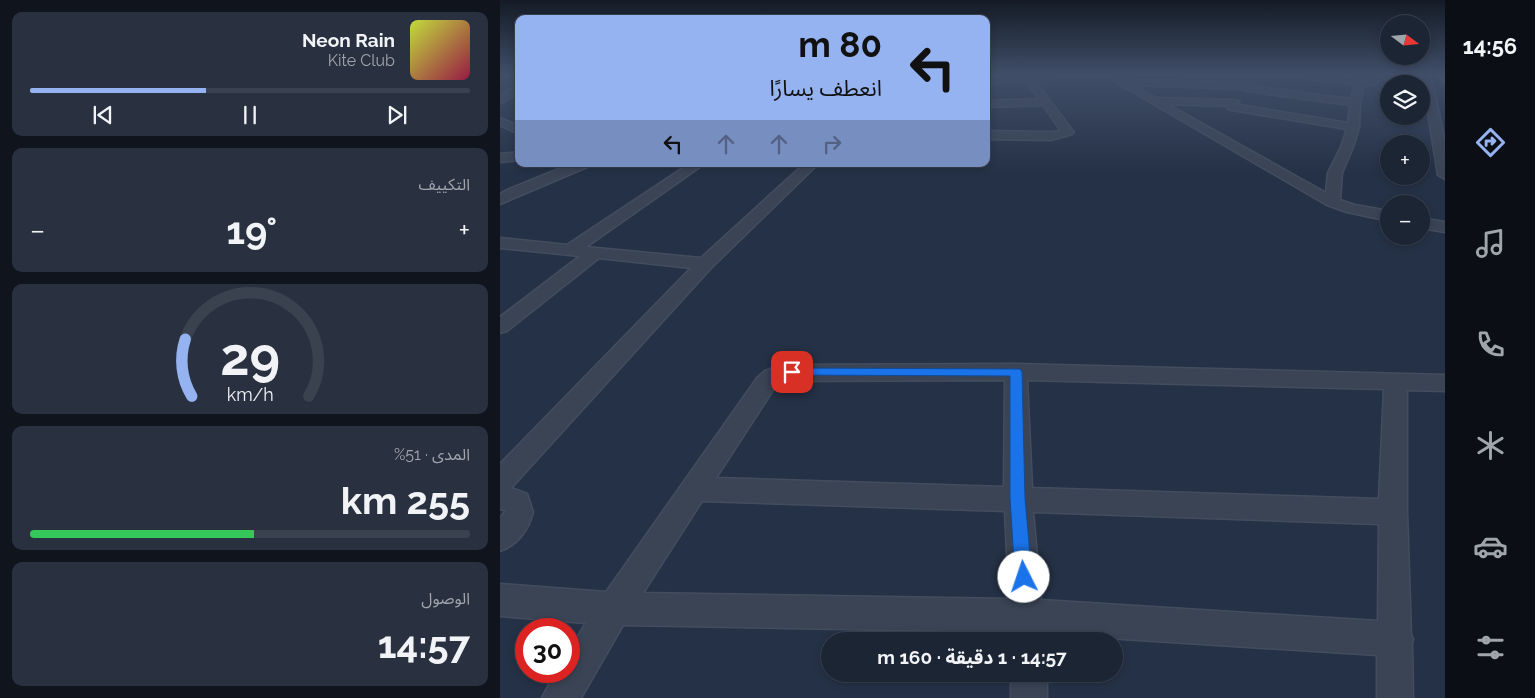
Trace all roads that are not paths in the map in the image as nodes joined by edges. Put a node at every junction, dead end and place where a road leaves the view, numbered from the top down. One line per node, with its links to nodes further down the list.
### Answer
1 (1050, 108): 10 (street)
2 (1166, 108): 18 (street)
3 (1226, 108): 4 (street)
4 (1231, 108): 8 (street)
5 (1355, 108): 8 (street)
6 (1432, 108): 16 (street)
7 (500, 121): 9 (street)
8 (1353, 127): 18 (street)
9 (515, 129)
10 (990, 135)
11 (515, 156): 12 (street)
12 (500, 158)
13 (574, 167): 17 (street)
14 (693, 167): 23 (street)
15 (808, 167): 25 (street)
16 (1445, 175)
17 (504, 195)
18 (1332, 202): 19 (street)
19 (1380, 214)
20 (1430, 224): 21 (street)
21 (1445, 227)
22 (500, 243): 23 (street)
23 (569, 251): 24 (street)
24 (595, 253): 25 (street); 26 (street)
25 (704, 264): 30 (street)
26 (500, 327)
27 (1016, 372): 28 (street); 31 (street); 33 (street)
28 (1396, 382): 29 (street); 34 (street)
29 (1445, 383)
30 (500, 482)
31 (694, 488): 33 (street); 37 (street)
32 (500, 497): 35 (street)
33 (1018, 498): 34 (street); 38 (street)
34 (1392, 512): 39 (street)
35 (500, 538)
36 (500, 600): 37 (street)
37 (614, 608): 38 (street); 41 (street)
38 (1027, 629): 39 (street)
39 (1396, 639): 43 (street)
40 (1028, 682): 42 (street)
41 (560, 698)
42 (1029, 698)
43 (1395, 698)

